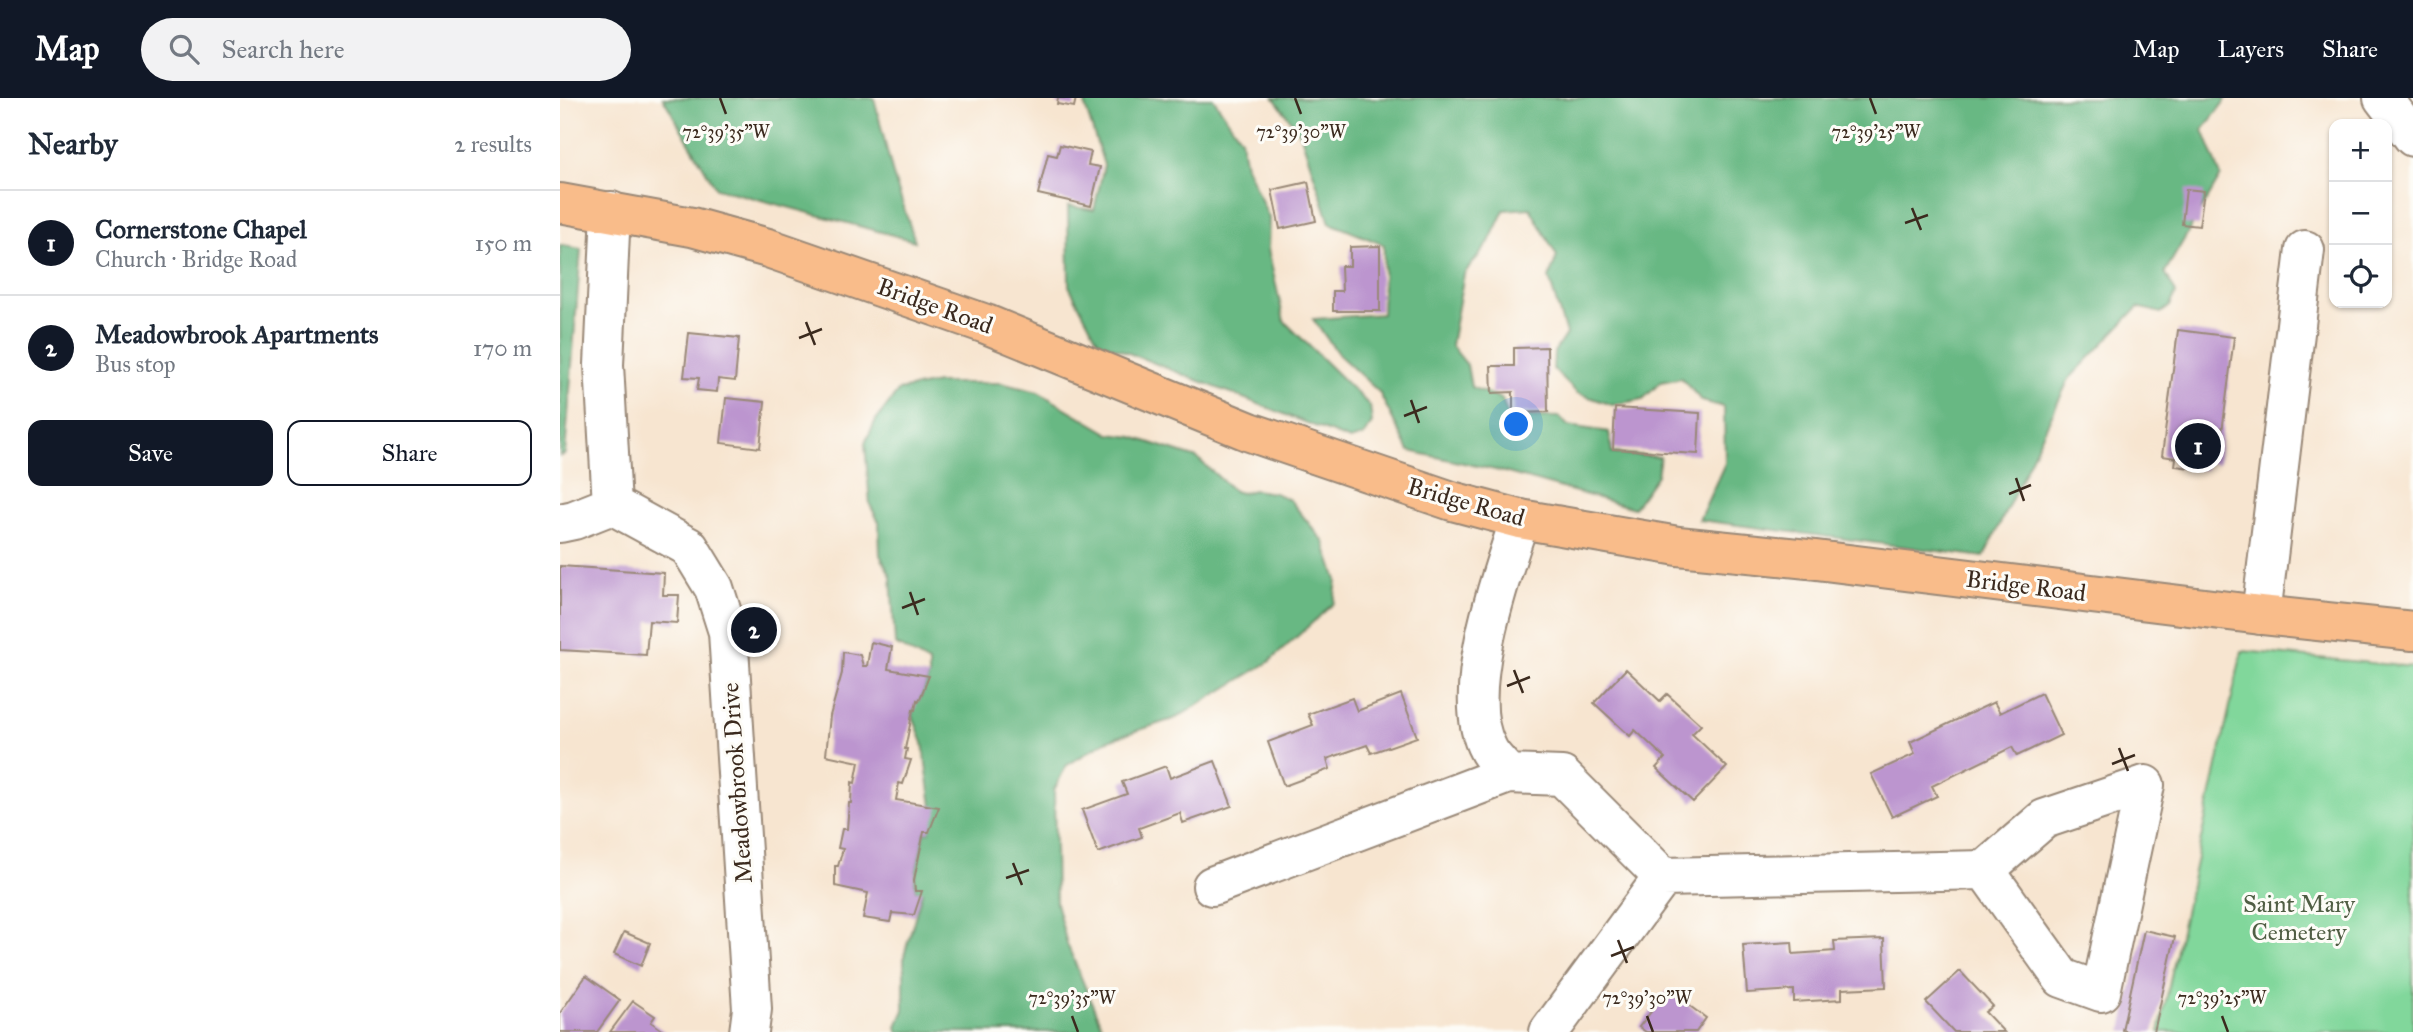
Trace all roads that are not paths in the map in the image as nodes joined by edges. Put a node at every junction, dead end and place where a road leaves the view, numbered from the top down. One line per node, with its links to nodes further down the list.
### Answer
1 (2383, 98): 2 (lane)
2 (2413, 137)
3 (560, 202): 4 (main road, Bridge Road)
4 (611, 211): 6 (lane); 7 (main road, Bridge Road)
5 (2305, 250): 9 (lane)
6 (612, 505): 8 (lane); 15 (lane, Meadowbrook Drive)
7 (1520, 519): 9 (main road, Bridge Road); 11 (lane)
8 (560, 523)
9 (2261, 615): 10 (main road, Bridge Road)
10 (2413, 631)
11 (1508, 774): 13 (lane); 14 (lane)
12 (1985, 870): 12 (lane); 13 (lane)
13 (1663, 877): 16 (lane)
14 (1212, 886)
15 (749, 1032)
16 (1549, 1032)

